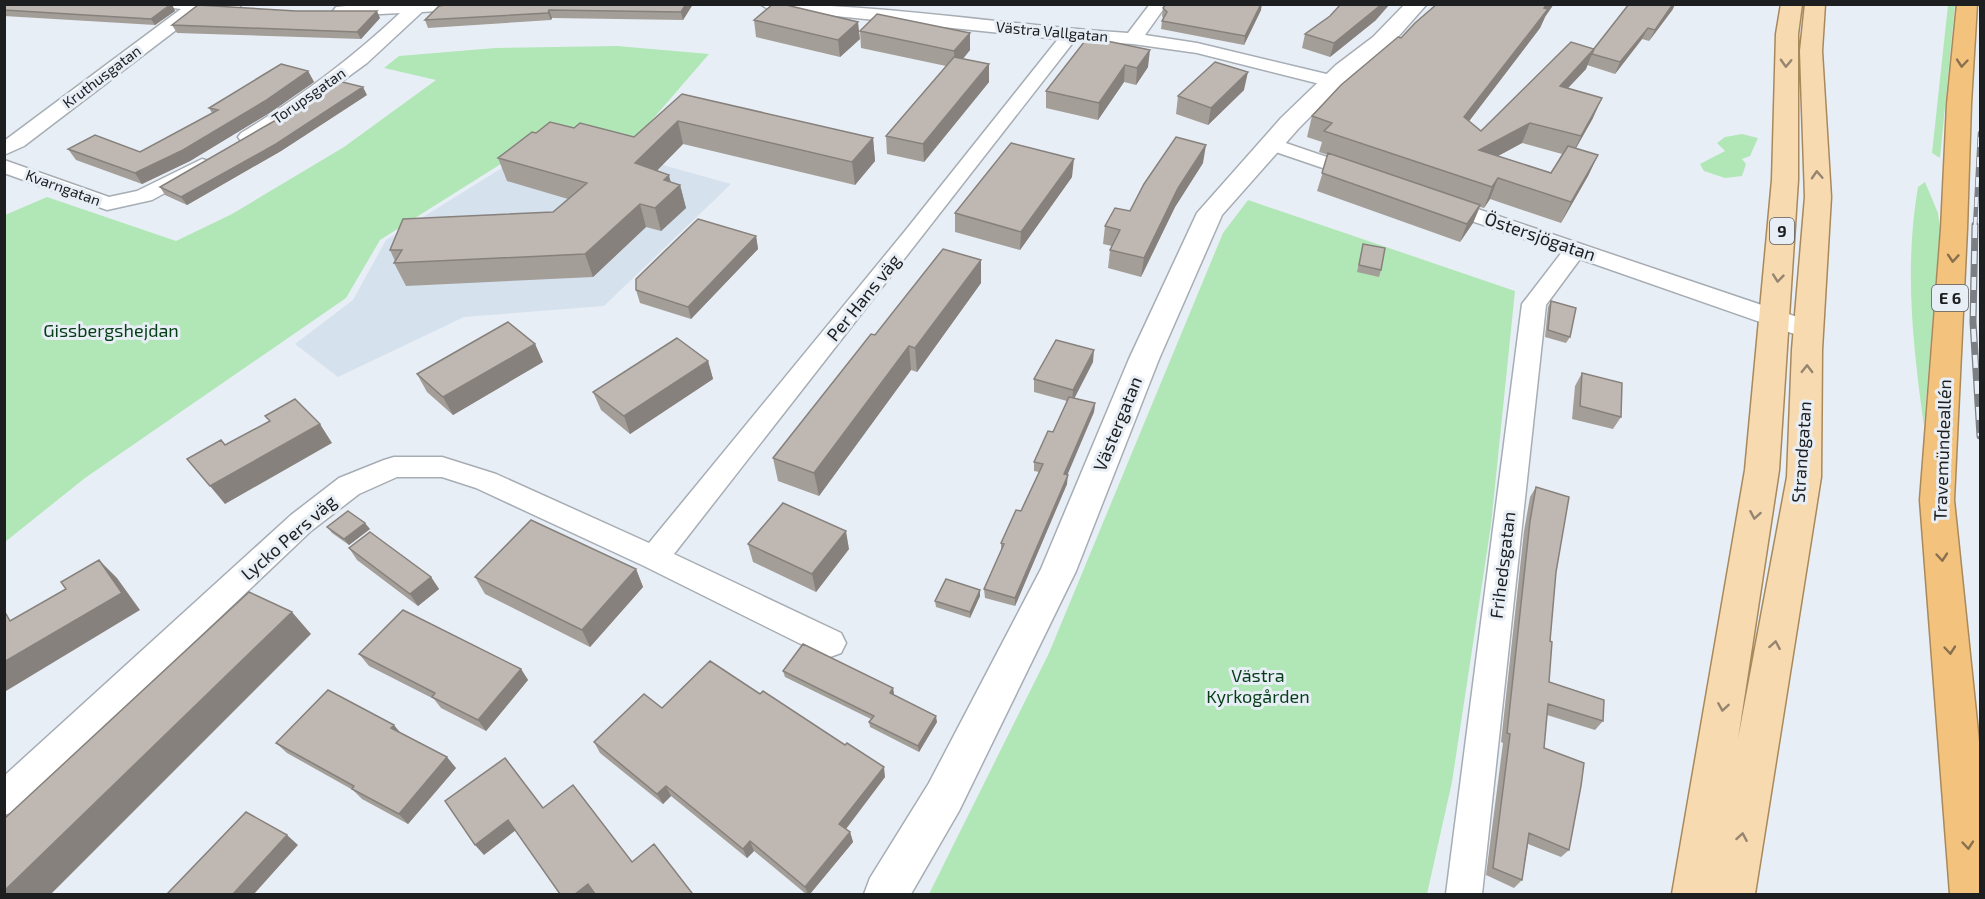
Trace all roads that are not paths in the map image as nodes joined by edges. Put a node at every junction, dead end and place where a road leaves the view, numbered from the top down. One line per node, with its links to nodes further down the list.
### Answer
1 (466, 4): 9 (street)
2 (768, 4): 12 (street, Västra Vallgatan)
3 (1159, 4): 13 (street)
4 (1417, 4): 14 (street, Västergatan)
5 (1792, 4): 22 (main road, Strandgatan / 9, one-way to 22)
6 (1815, 4): 22 (main road, Strandgatan / 9, one-way to 6)
7 (1967, 4): 30 (highway, Travemündeallén / E 6, one-way to 30)
8 (192, 5): 10 (street); 16 (street, Kruthusgatan)
9 (417, 7): 11 (street); 20 (street, Torupsgatan)
10 (249, 9)
11 (328, 11)
12 (1070, 35): 13 (street, Västra Vallgatan); 23 (street, Per Hans väg)
13 (1133, 39): 14 (street, Västra Vallgatan)
14 (1332, 81): 15 (street, Västergatan)
15 (1271, 144): 18 (street); 26 (street, Västergatan)
16 (4, 149)
17 (4, 166): 20 (street, Kvarngatan)
18 (1375, 180)
19 (1419, 195): 21 (street, Östersjögatan)
20 (122, 203)
21 (1576, 249): 22 (street, Östersjögatan); 27 (street, Frihedsgatan)
22 (1791, 324): 28 (main road, Strandgatan / 9, one-way to 28); 29 (main road, Strandgatan / 9, one-way to 22)
23 (654, 558): 24 (street, Lycko Pers väg); 25 (street, Lycko Pers väg)
24 (830, 643)
25 (4, 799)
26 (886, 894)
27 (1464, 894)
28 (1694, 894)
29 (1732, 894)
30 (1973, 894)

